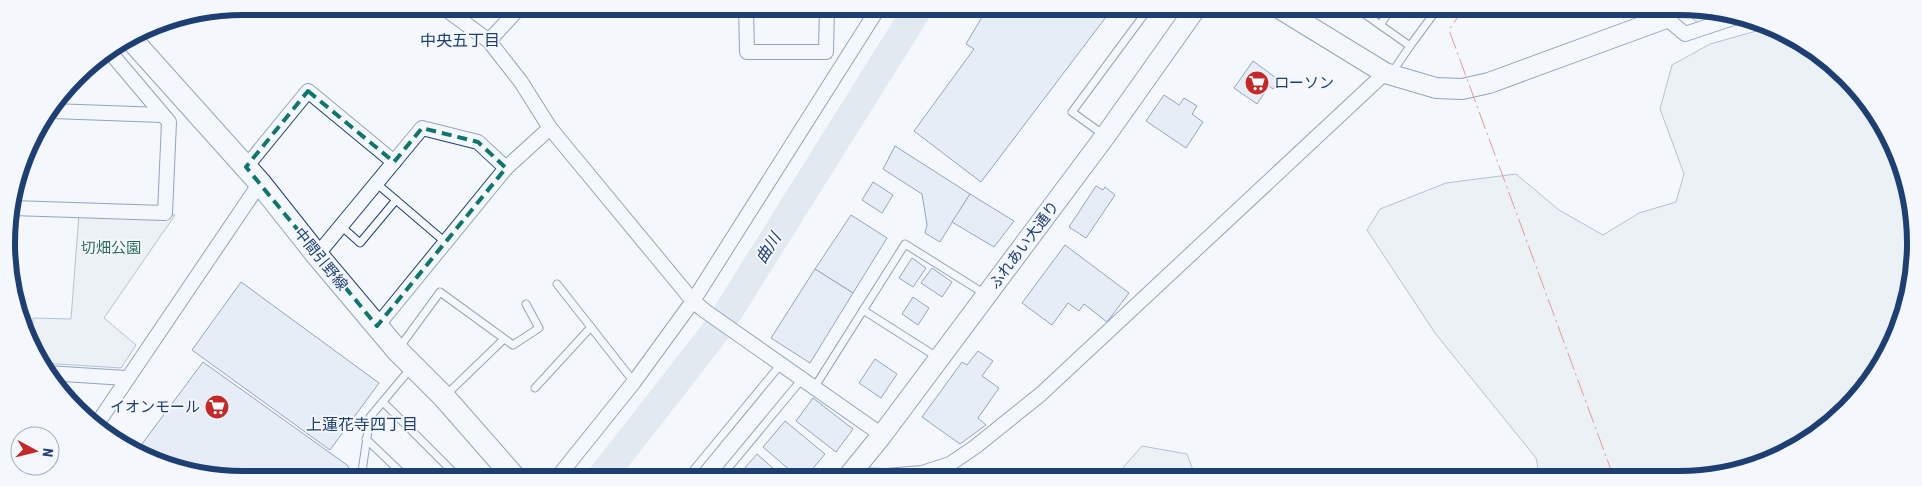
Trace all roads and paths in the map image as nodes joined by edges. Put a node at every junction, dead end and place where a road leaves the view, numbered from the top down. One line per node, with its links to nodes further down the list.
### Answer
1 (455, 15): 16 (street)
2 (513, 15): 16 (street)
3 (746, 15): 4 (street)
4 (827, 15)
5 (874, 15): 36 (street)
6 (1143, 15): 24 (lane)
7 (1191, 15): 24 (street, ふれあい大通り)
8 (1294, 15): 20 (street)
9 (1366, 15): 15 (lane)
10 (1387, 15): 15 (lane)
11 (1433, 15): 18 (lane)
12 (1664, 15): 20 (street)
13 (1671, 15): 14 (street)
14 (1727, 20)
15 (1380, 25): 18 (lane)
16 (489, 41): 23 (street)
17 (135, 43): 27 (main road, 中間引野線)
18 (1410, 46): 20 (lane)
19 (113, 55): 22 (street)
20 (1387, 73): 64 (street)
21 (57, 110): 22 (street)
22 (162, 116): 30 (street)
23 (550, 128): 26 (street); 36 (street)
24 (1106, 136): 35 (street, ふれあい大通り)
25 (394, 162): 26 (street); 27 (street); 28 (street)
26 (506, 168): 32 (street)
27 (253, 175): 33 (main road, 中間引野線); 46 (street)
28 (376, 183): 29 (lane); 31 (street)
29 (396, 200): 31 (lane); 32 (lane)
30 (18, 208)
31 (341, 226): 33 (street)
32 (444, 242): 39 (street)
33 (318, 255): 39 (main road, 中間引野線)
34 (557, 284): 40 (lane)
35 (987, 295): 38 (lane); 43 (street, ふれあい大通り)
36 (693, 301): 44 (street); 48 (street)
37 (526, 304): 41 (lane)
38 (863, 310): 43 (lane); 50 (lane)
39 (377, 326): 42 (main road, 中間引野線)
40 (591, 327): 48 (lane); 49 (lane)
41 (504, 339): 42 (lane); 51 (lane)
42 (405, 358): 51 (main road, 中間引野線); 52 (lane)
43 (939, 359): 54 (street, ふれあい大通り)
44 (781, 364): 47 (street); 61 (lane)
45 (56, 373): 46 (street)
46 (126, 378): 53 (street)
47 (802, 379): 50 (street); 62 (lane)
48 (634, 382): 60 (street)
49 (535, 388)
50 (814, 388): 54 (street)
51 (444, 397): 59 (main road, 中間引野線)
52 (383, 402): 55 (lane); 58 (lane)
53 (100, 420)
54 (882, 435): 63 (street, ふれあい大通り)
55 (366, 439): 56 (lane); 57 (lane)
56 (362, 471)
57 (400, 471)
58 (452, 471)
59 (509, 471)
60 (563, 471)
61 (693, 471)
62 (726, 471)
63 (852, 471)
64 (928, 471)

